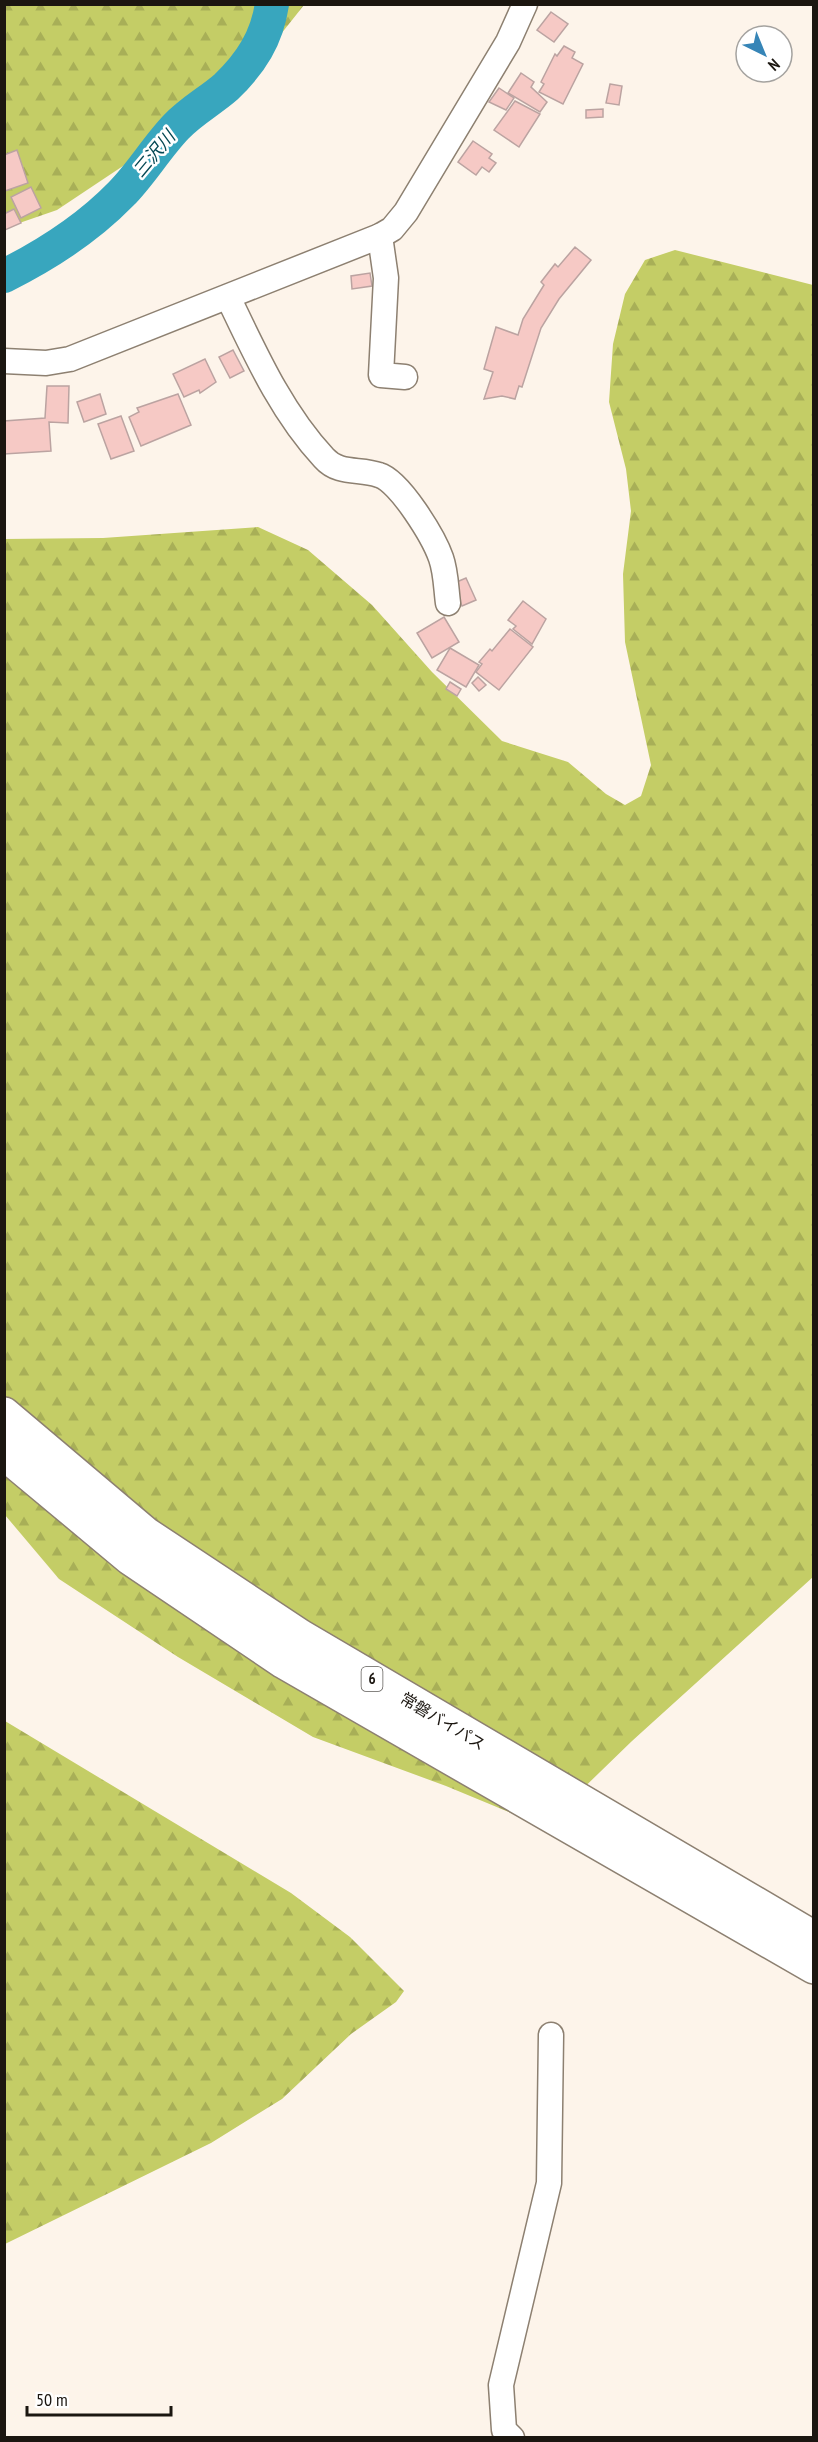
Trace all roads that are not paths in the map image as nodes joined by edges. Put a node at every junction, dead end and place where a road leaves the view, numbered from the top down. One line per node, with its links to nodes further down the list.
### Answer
1 (525, 4): 2 (street)
2 (380, 236): 3 (street); 5 (street)
3 (228, 297): 4 (street); 6 (street)
4 (4, 361)
5 (405, 377)
6 (448, 603)
7 (4, 1414): 9 (highway, 常磐バイパス / 6)
8 (4, 1453): 9 (highway, 常磐バイパス / 6)
9 (757, 1920): 10 (highway, 常磐バイパス / 6); 11 (highway, 常磐バイパス / 6)
10 (813, 1938)
11 (813, 1967)
12 (551, 2035): 13 (street)
13 (512, 2438)

